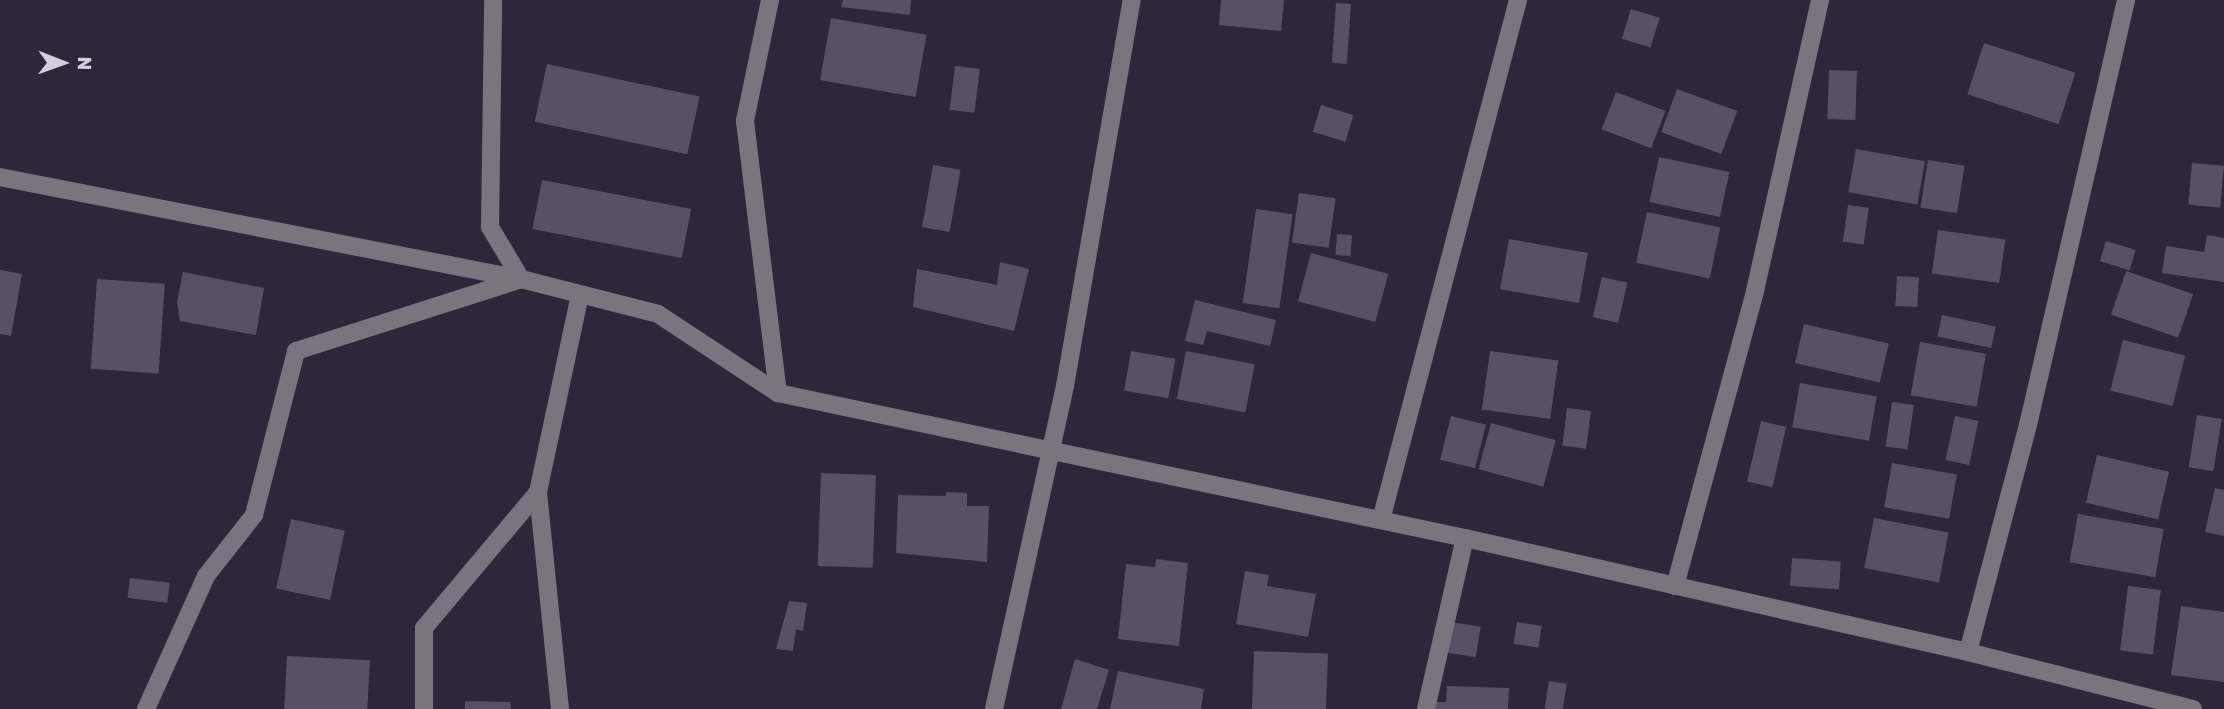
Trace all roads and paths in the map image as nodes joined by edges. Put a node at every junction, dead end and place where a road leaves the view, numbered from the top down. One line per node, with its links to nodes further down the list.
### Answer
1 (494, 0): 8 (street)
2 (770, 0): 10 (street)
3 (1132, 0): 11 (street)
4 (1518, 0): 13 (street)
5 (1820, 0): 15 (street)
6 (2126, 0): 16 (street)
7 (0, 177): 8 (street)
8 (521, 279): 9 (street); 17 (street)
9 (580, 294): 10 (street); 12 (street)
10 (778, 393): 11 (street)
11 (1051, 449): 13 (street); 20 (street)
12 (538, 492): 18 (street); 19 (street)
13 (1381, 520): 14 (street)
14 (1465, 538): 15 (street); 21 (street)
15 (1675, 586): 16 (street)
16 (1968, 652): 22 (street)
17 (146, 709)
18 (424, 709)
19 (560, 709)
20 (994, 709)
21 (1426, 709)
22 (2193, 709)

